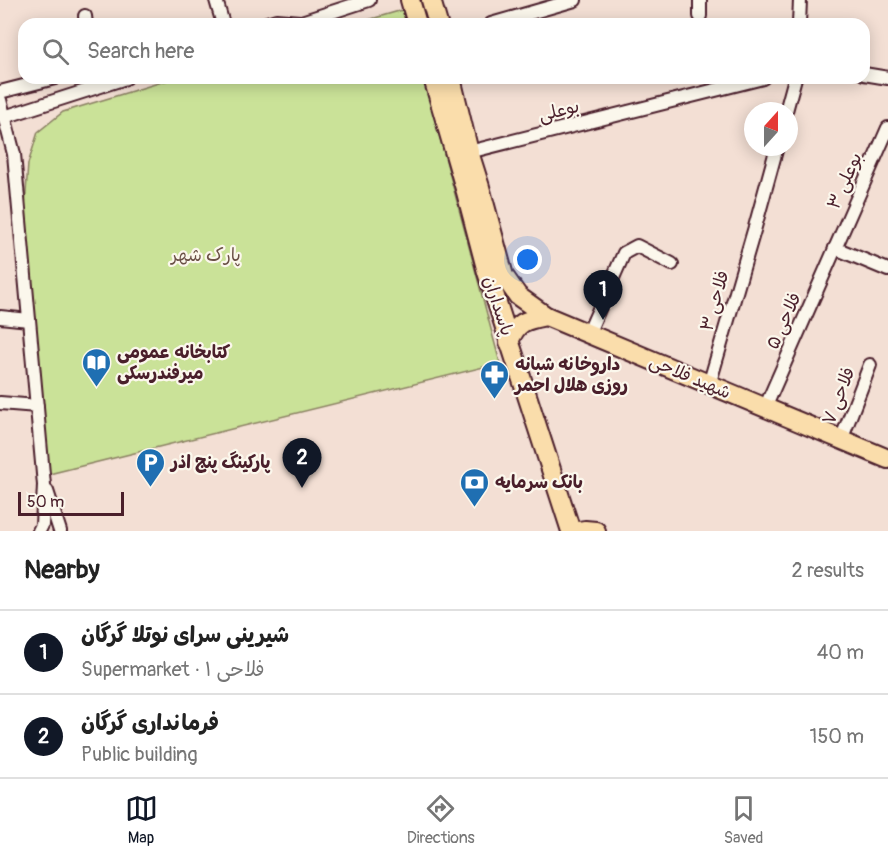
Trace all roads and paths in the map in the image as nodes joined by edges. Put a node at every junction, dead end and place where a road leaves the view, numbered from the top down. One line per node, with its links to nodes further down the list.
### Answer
1 (216, 0): 9 (street)
2 (369, 0): 10 (street)
3 (410, 0): 11 (main road)
4 (431, 0): 12 (main road)
5 (575, 0): 13 (street)
6 (700, 0): 8 (street)
7 (800, 0): 14 (street)
8 (700, 16)
9 (221, 18)
10 (313, 18)
11 (415, 18)
12 (436, 18)
13 (512, 18)
14 (799, 18)
15 (870, 75): 16 (street)
16 (888, 78)
17 (31, 84): 23 (street)
18 (107, 84): 26 (street)
19 (435, 84): 41 (main road, پاسداران)
20 (452, 84): 29 (main road, پاسداران)
21 (739, 84): 29 (street, بوعلی)
22 (793, 84): 25 (street)
23 (0, 92)
24 (0, 100): 26 (street)
25 (788, 102)
26 (4, 117): 31 (street)
27 (888, 128): 28 (street, ۳ بوعلی)
28 (884, 149): 33 (street, ۳ بوعلی)
29 (469, 152): 36 (main road, پاسداران)
30 (0, 153): 31 (street)
31 (14, 154): 39 (street)
32 (775, 156): 43 (street, ۳ فلاحی)
33 (835, 248): 35 (street); 46 (street, ۵ فلاحی)
34 (672, 264): 40 (street)
35 (888, 270)
36 (504, 276): 37 (main road, شهید فلاحی)
37 (546, 316): 40 (main road, شهید فلاحی); 41 (main road)
38 (0, 317): 39 (street)
39 (29, 320): 45 (street)
40 (588, 334): 43 (main road, شهید فلاحی)
41 (509, 342): 52 (main road, پاسداران)
42 (870, 365): 47 (street, ۷ فلاحی)
43 (709, 385): 46 (main road, شهید فلاحی)
44 (0, 402): 45 (street)
45 (37, 406): 49 (street)
46 (765, 408): 47 (main road, شهید فلاحی)
47 (841, 440): 48 (main road, شهید فلاحی)
48 (888, 459)
49 (44, 484): 50 (street); 51 (street)
50 (39, 531)
51 (60, 531)
52 (571, 531)
53 (579, 531): 54 (main road)
54 (596, 531)

